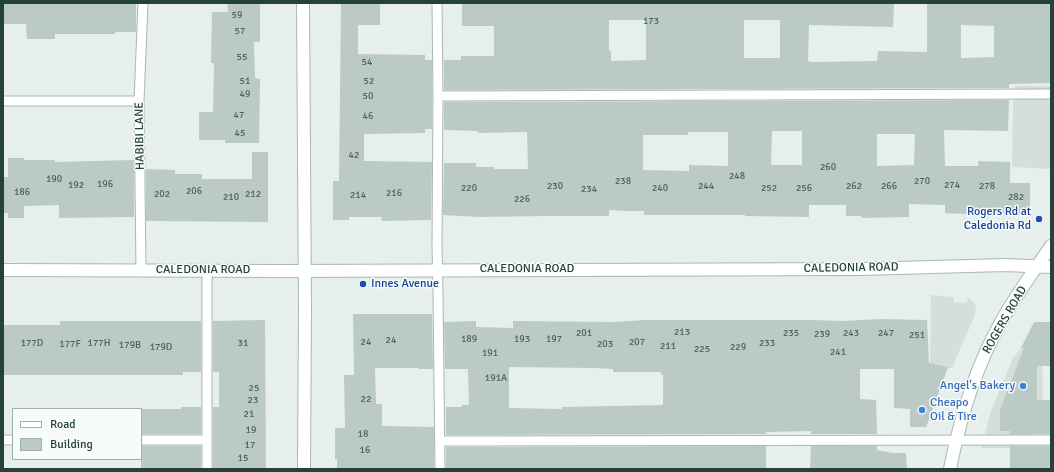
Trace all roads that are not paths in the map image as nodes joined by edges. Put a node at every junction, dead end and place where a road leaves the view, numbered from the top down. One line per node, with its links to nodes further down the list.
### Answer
1 (143, 3): 7 (lane, HABIBI LANE)
2 (303, 3): 15 (street)
3 (437, 3): 5 (lane)
4 (1051, 94): 5 (lane)
5 (438, 96): 11 (lane)
6 (3, 101): 7 (lane)
7 (139, 101): 13 (lane, HABIBI LANE)
8 (1051, 246): 9 (street, ROGERS ROAD)
9 (1037, 266): 10 (street, CALEDONIA ROAD); 11 (street, CALEDONIA ROAD); 20 (street, ROGERS ROAD)
10 (1051, 267)
11 (437, 269): 15 (street, CALEDONIA ROAD); 18 (lane)
12 (3, 270): 13 (street, CALEDONIA ROAD)
13 (141, 270): 14 (street, CALEDONIA ROAD)
14 (207, 270): 15 (street, CALEDONIA ROAD); 17 (lane)
15 (304, 271): 22 (street)
16 (142, 440): 17 (lane)
17 (206, 440): 21 (lane)
18 (440, 440): 20 (lane); 23 (lane)
19 (1051, 440): 20 (lane)
20 (956, 441): 24 (street, ROGERS ROAD)
21 (207, 469)
22 (304, 469)
23 (440, 469)
24 (950, 469)

